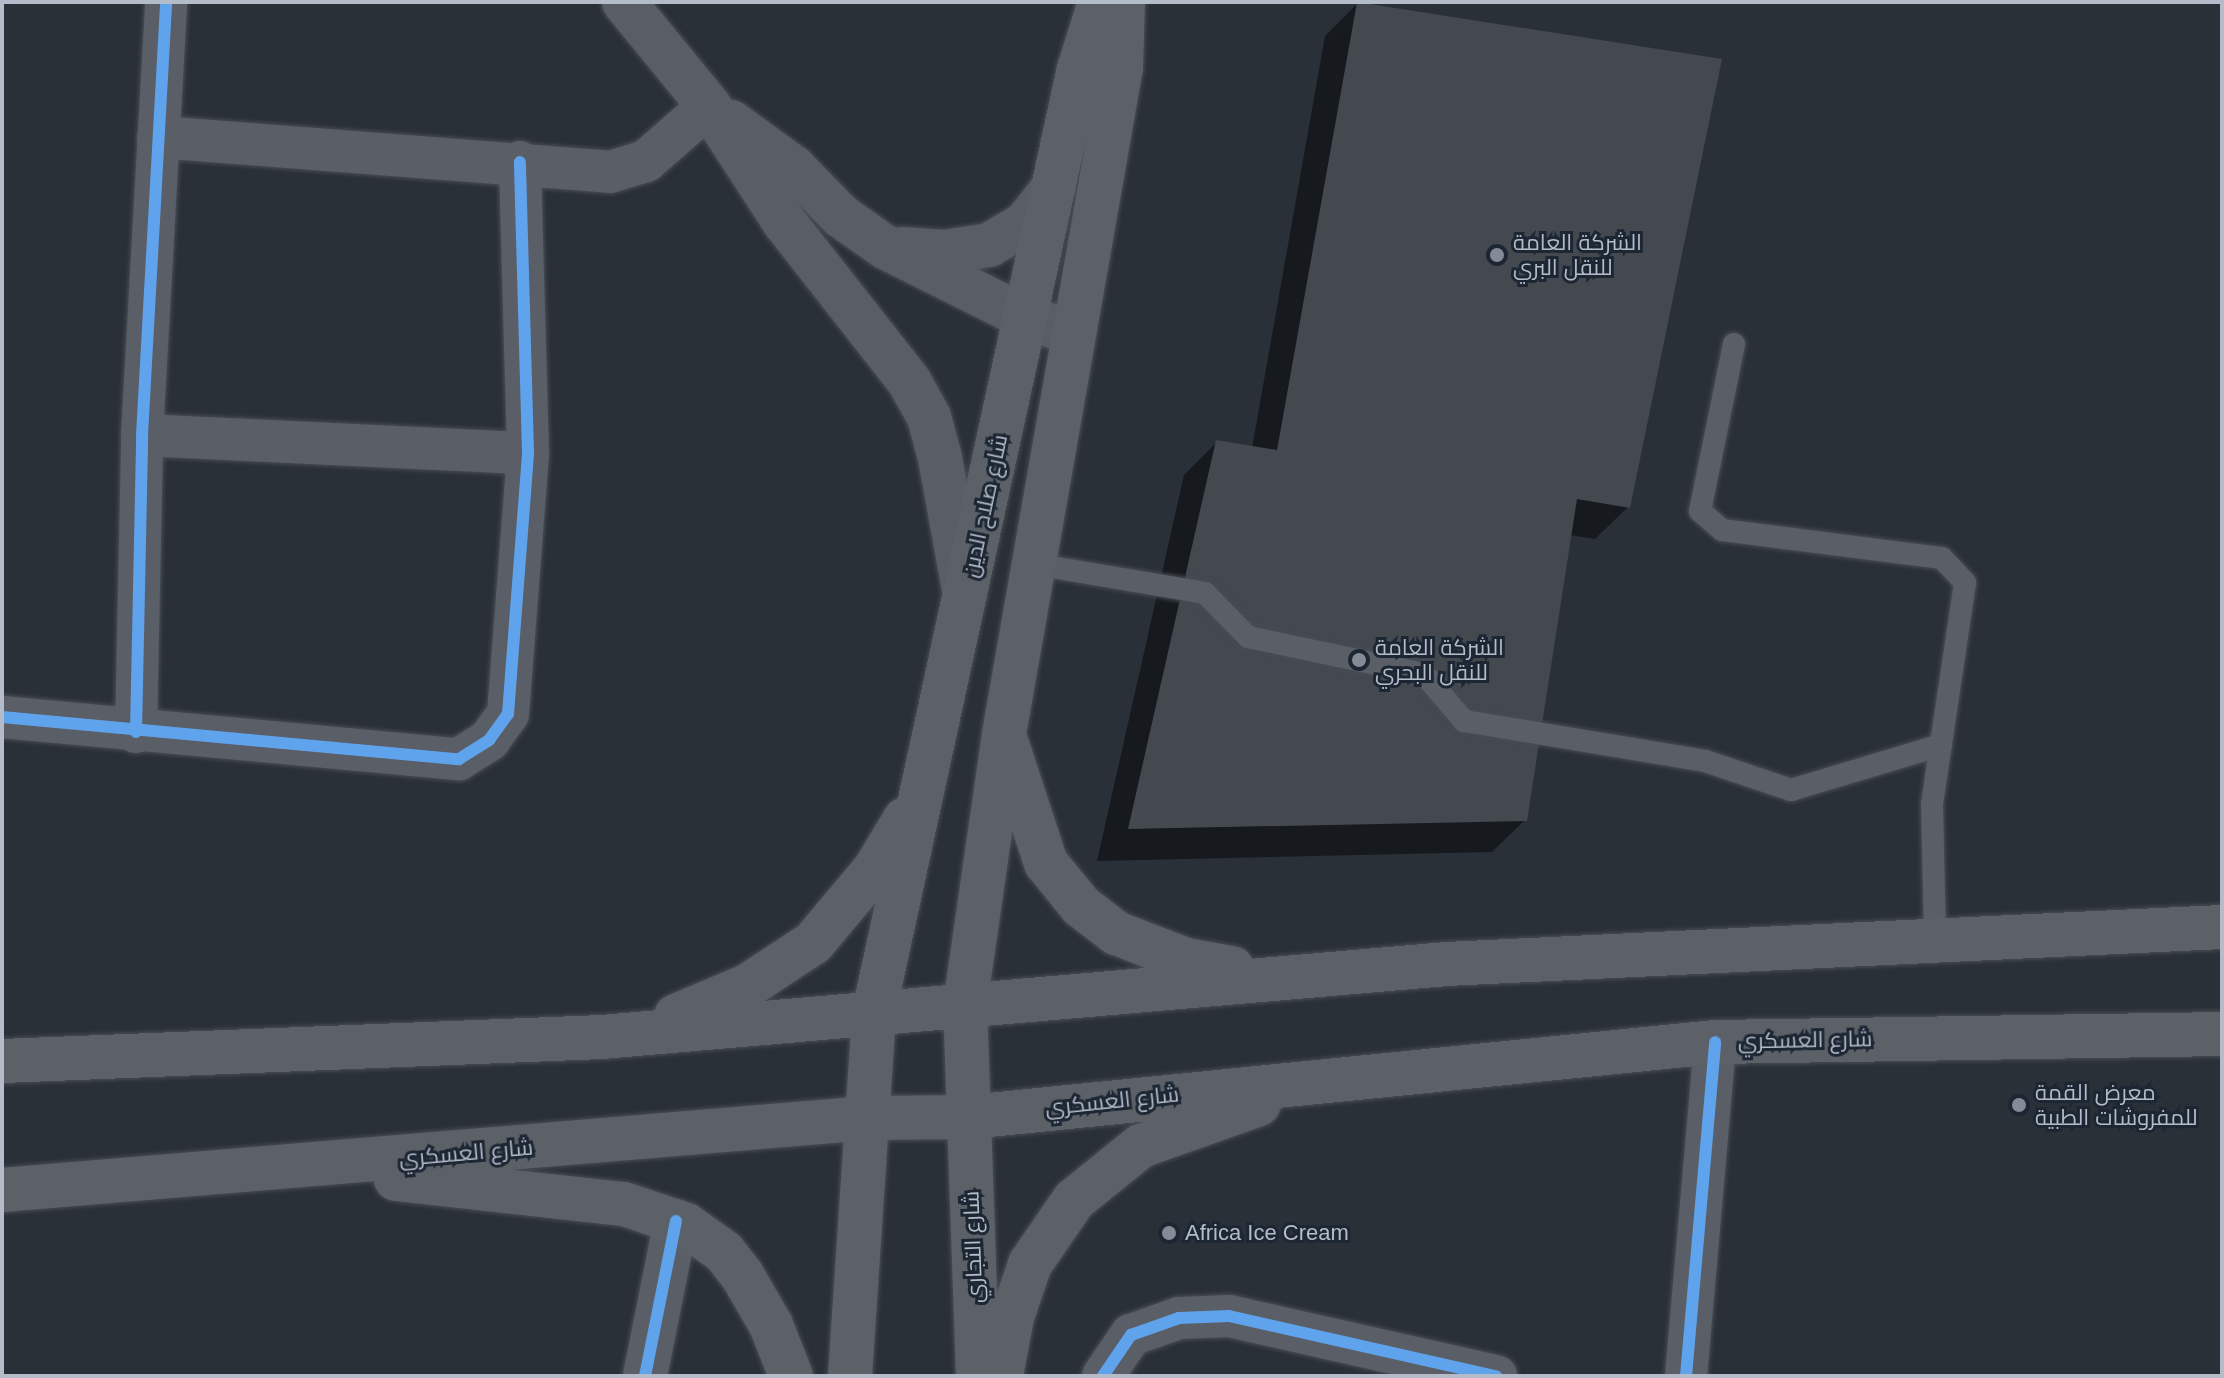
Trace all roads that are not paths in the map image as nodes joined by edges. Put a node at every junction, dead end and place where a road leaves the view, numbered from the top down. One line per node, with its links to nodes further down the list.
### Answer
1 (166, 2): 6 (street)
2 (624, 2): 5 (main road)
3 (1100, 2): 8 (main road, شارع صلاح الدين)
4 (1123, 2): 11 (main road)
5 (709, 106): 7 (street); 9 (main road); 16 (main road)
6 (158, 137): 7 (street); 13 (street)
7 (520, 162): 14 (street)
8 (1054, 187): 9 (main road); 10 (main road, شارع صلاح الدين)
9 (885, 247): 10 (main road)
10 (1025, 317): 11 (main road); 16 (main road, شارع صلاح الدين)
11 (1073, 333): 15 (main road)
12 (1734, 344): 21 (lane)
13 (142, 435): 14 (street); 18 (street)
14 (528, 453): 18 (street)
15 (1034, 564): 19 (main road); 21 (lane)
16 (966, 598): 20 (main road, شارع صلاح الدين)
17 (2, 717): 18 (street)
18 (136, 732)
19 (1004, 734): 24 (main road); 25 (main road)
20 (935, 742): 26 (main road, شارع صلاح الدين); 28 (main road)
21 (1941, 745): 23 (lane)
22 (2222, 927): 23 (main road)
23 (1935, 940): 24 (main road)
24 (1446, 964): 25 (main road)
25 (965, 1005): 26 (main road); 32 (main road, شارع التجاري)
26 (874, 1012): 28 (main road); 33 (main road, شارع صلاح الدين)
27 (2222, 1034): 29 (main road, شارع العسكري)
28 (602, 1037): 30 (main road)
29 (1715, 1042): 31 (main road, شارع العسكري); 44 (street)
30 (2, 1061)
31 (1350, 1075): 32 (main road, شارع العسكري); 41 (main road)
32 (969, 1117): 33 (main road, شارع العسكري); 40 (main road, شارع التجاري)
33 (868, 1118): 34 (main road, شارع العسكري); 39 (main road)
34 (286, 1168): 35 (main road, شارع العسكري); 36 (main road)
35 (2, 1190)
36 (676, 1221): 37 (street); 38 (main road)
37 (645, 1376)
38 (791, 1376)
39 (850, 1376)
40 (978, 1376)
41 (1001, 1376)
42 (1103, 1376): 43 (street)
43 (1496, 1376)
44 (1686, 1376)

